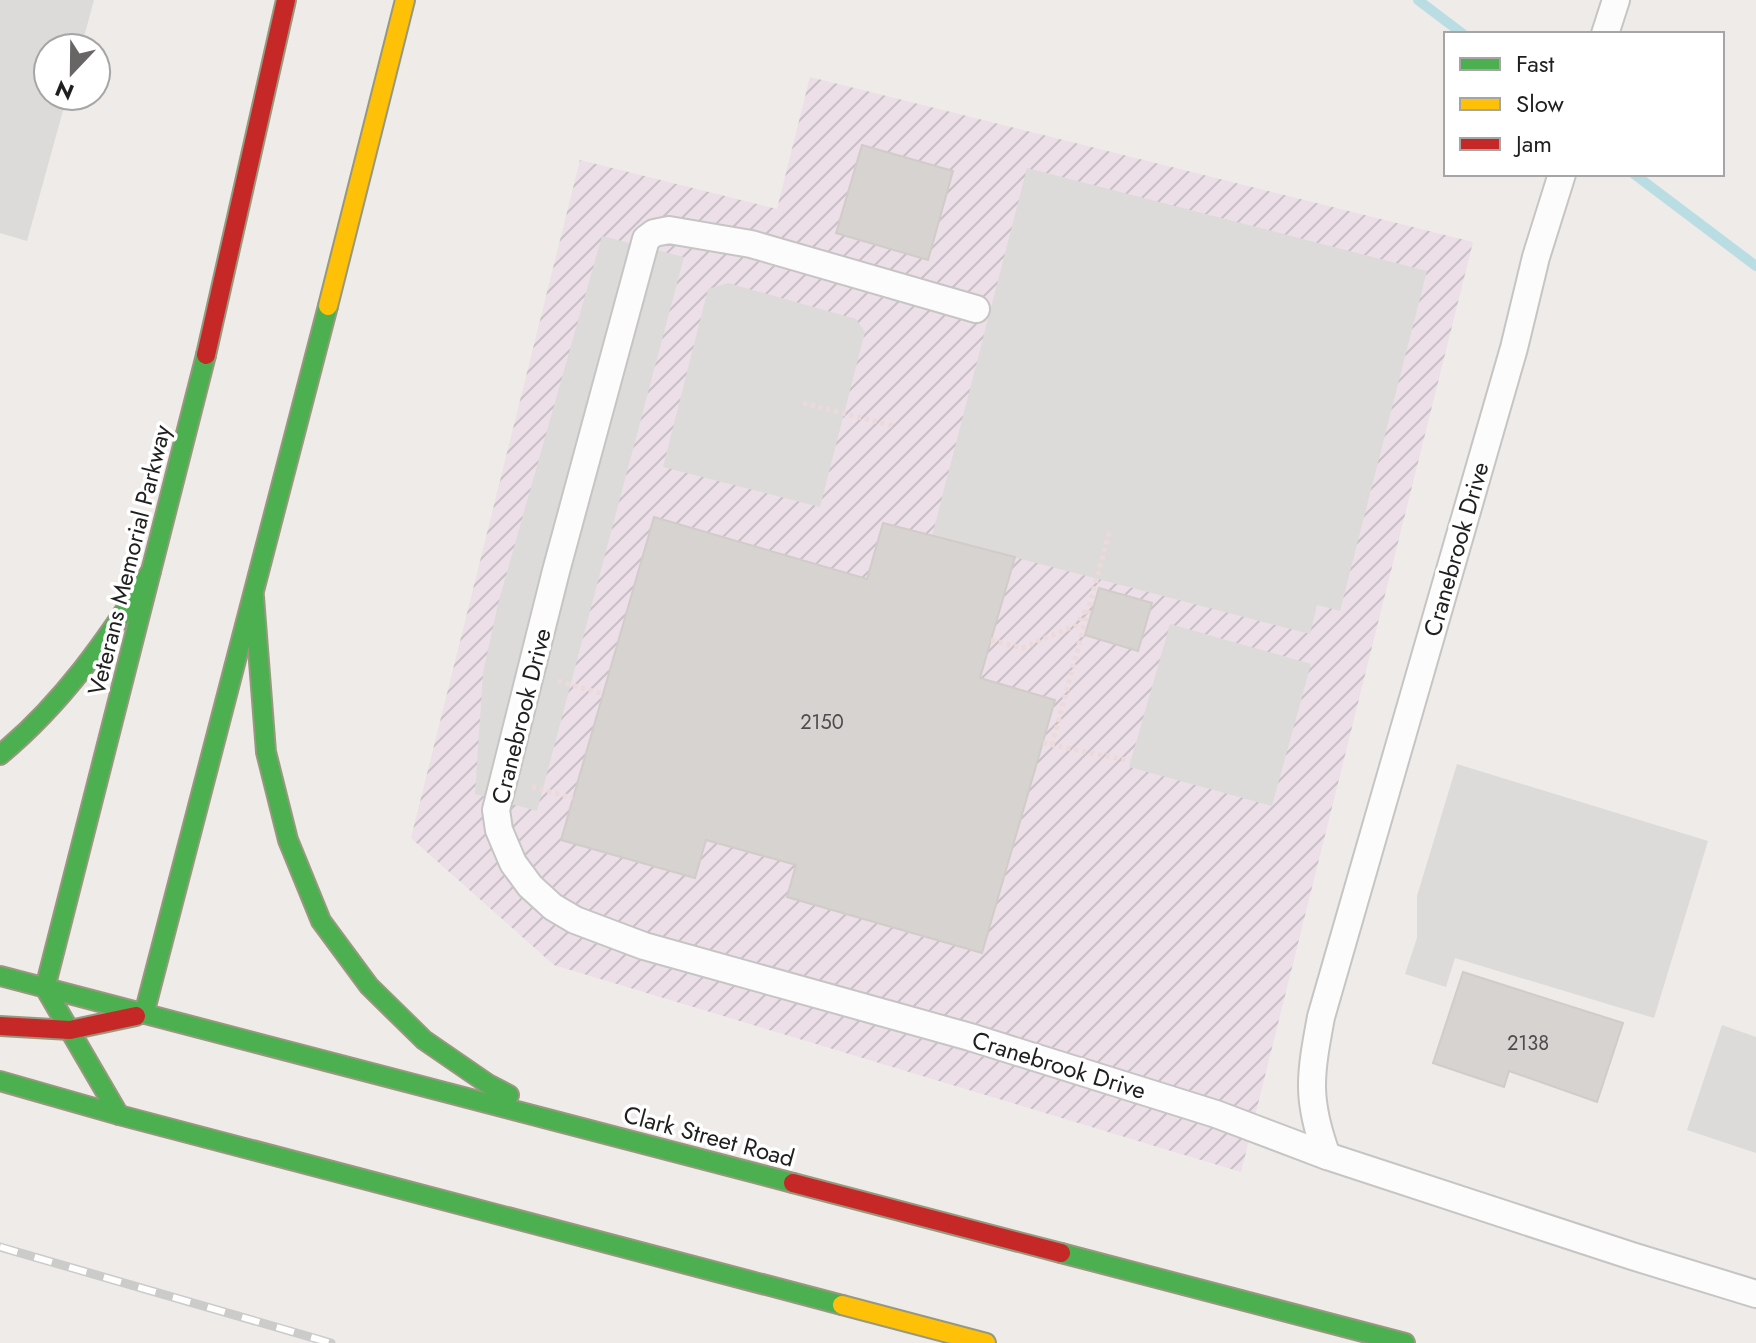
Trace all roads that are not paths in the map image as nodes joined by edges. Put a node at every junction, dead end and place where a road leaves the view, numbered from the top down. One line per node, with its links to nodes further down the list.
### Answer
1 (286, 0): 7 (main road, Veterans Memorial Parkway)
2 (405, 0): 8 (main road)
3 (1616, 0): 4 (street)
4 (1606, 32)
5 (1561, 176): 18 (street, Cranebrook Drive)
6 (976, 309): 18 (street, Cranebrook Drive)
7 (151, 571): 9 (main road); 11 (main road, Veterans Memorial Parkway)
8 (254, 597): 12 (main road); 17 (main road)
9 (0, 755)
10 (0, 976): 11 (main road, Clark Street Road)
11 (45, 988): 12 (main road, Clark Street Road); 14 (main road)
12 (144, 1014): 14 (main road); 17 (main road, Clark Street Road)
13 (0, 1026): 14 (main road)
14 (70, 1030): 16 (main road)
15 (0, 1081): 16 (main road)
16 (119, 1115): 20 (main road)
17 (561, 1122): 21 (main road, Clark Street Road)
18 (1327, 1156): 19 (street, Cranebrook Drive)
19 (1756, 1294)
20 (986, 1343)
21 (1405, 1343)

